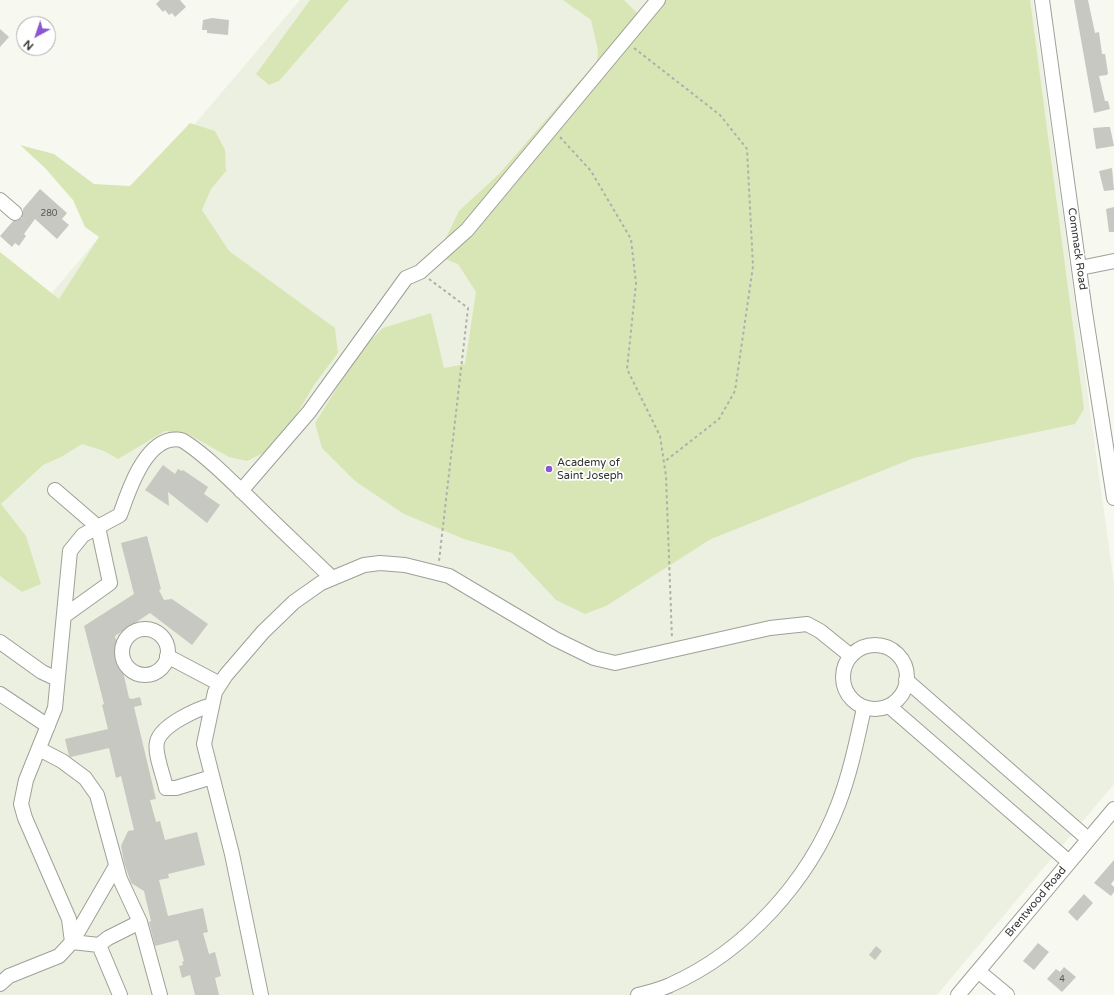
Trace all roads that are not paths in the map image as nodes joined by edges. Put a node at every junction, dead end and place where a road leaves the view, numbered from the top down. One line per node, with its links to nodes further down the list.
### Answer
1 (658, 0): 8 (street)
2 (1042, 0): 6 (street, Commack Road)
3 (0, 200): 4 (street)
4 (15, 213)
5 (1114, 261): 6 (street)
6 (1080, 268): 9 (street, Commack Road)
7 (56, 490): 10 (street)
8 (241, 491): 10 (street); 11 (street)
9 (1113, 491)
10 (98, 527): 12 (street); 12 (street)
11 (332, 578): 15 (street); 18 (street)
12 (64, 616): 16 (street)
13 (0, 642): 16 (street)
14 (167, 656): 18 (street)
15 (850, 656): 17 (street); 22 (street)
16 (58, 678): 23 (street)
17 (906, 680): 21 (street); 27 (street)
18 (220, 684): 20 (street)
19 (0, 694): 23 (street)
20 (212, 705): 25 (street); 25 (street)
21 (889, 706): 22 (street); 28 (street)
22 (864, 708): 38 (street)
23 (48, 726): 24 (street)
24 (39, 749): 29 (street); 31 (street)
25 (212, 777): 37 (street)
26 (1114, 809): 27 (street, Brentwood Road)
27 (1088, 839): 28 (street, Brentwood Road)
28 (1069, 862): 33 (street, Brentwood Road)
29 (116, 866): 30 (street); 31 (street)
30 (140, 922): 32 (street); 36 (street)
31 (72, 942): 32 (street); 34 (street)
32 (99, 945): 35 (street)
33 (978, 971): 39 (street, Brentwood Road); 40 (street)
34 (0, 984)
35 (120, 995)
36 (160, 995)
37 (261, 995)
38 (638, 995)
39 (958, 995)
40 (1007, 995)

